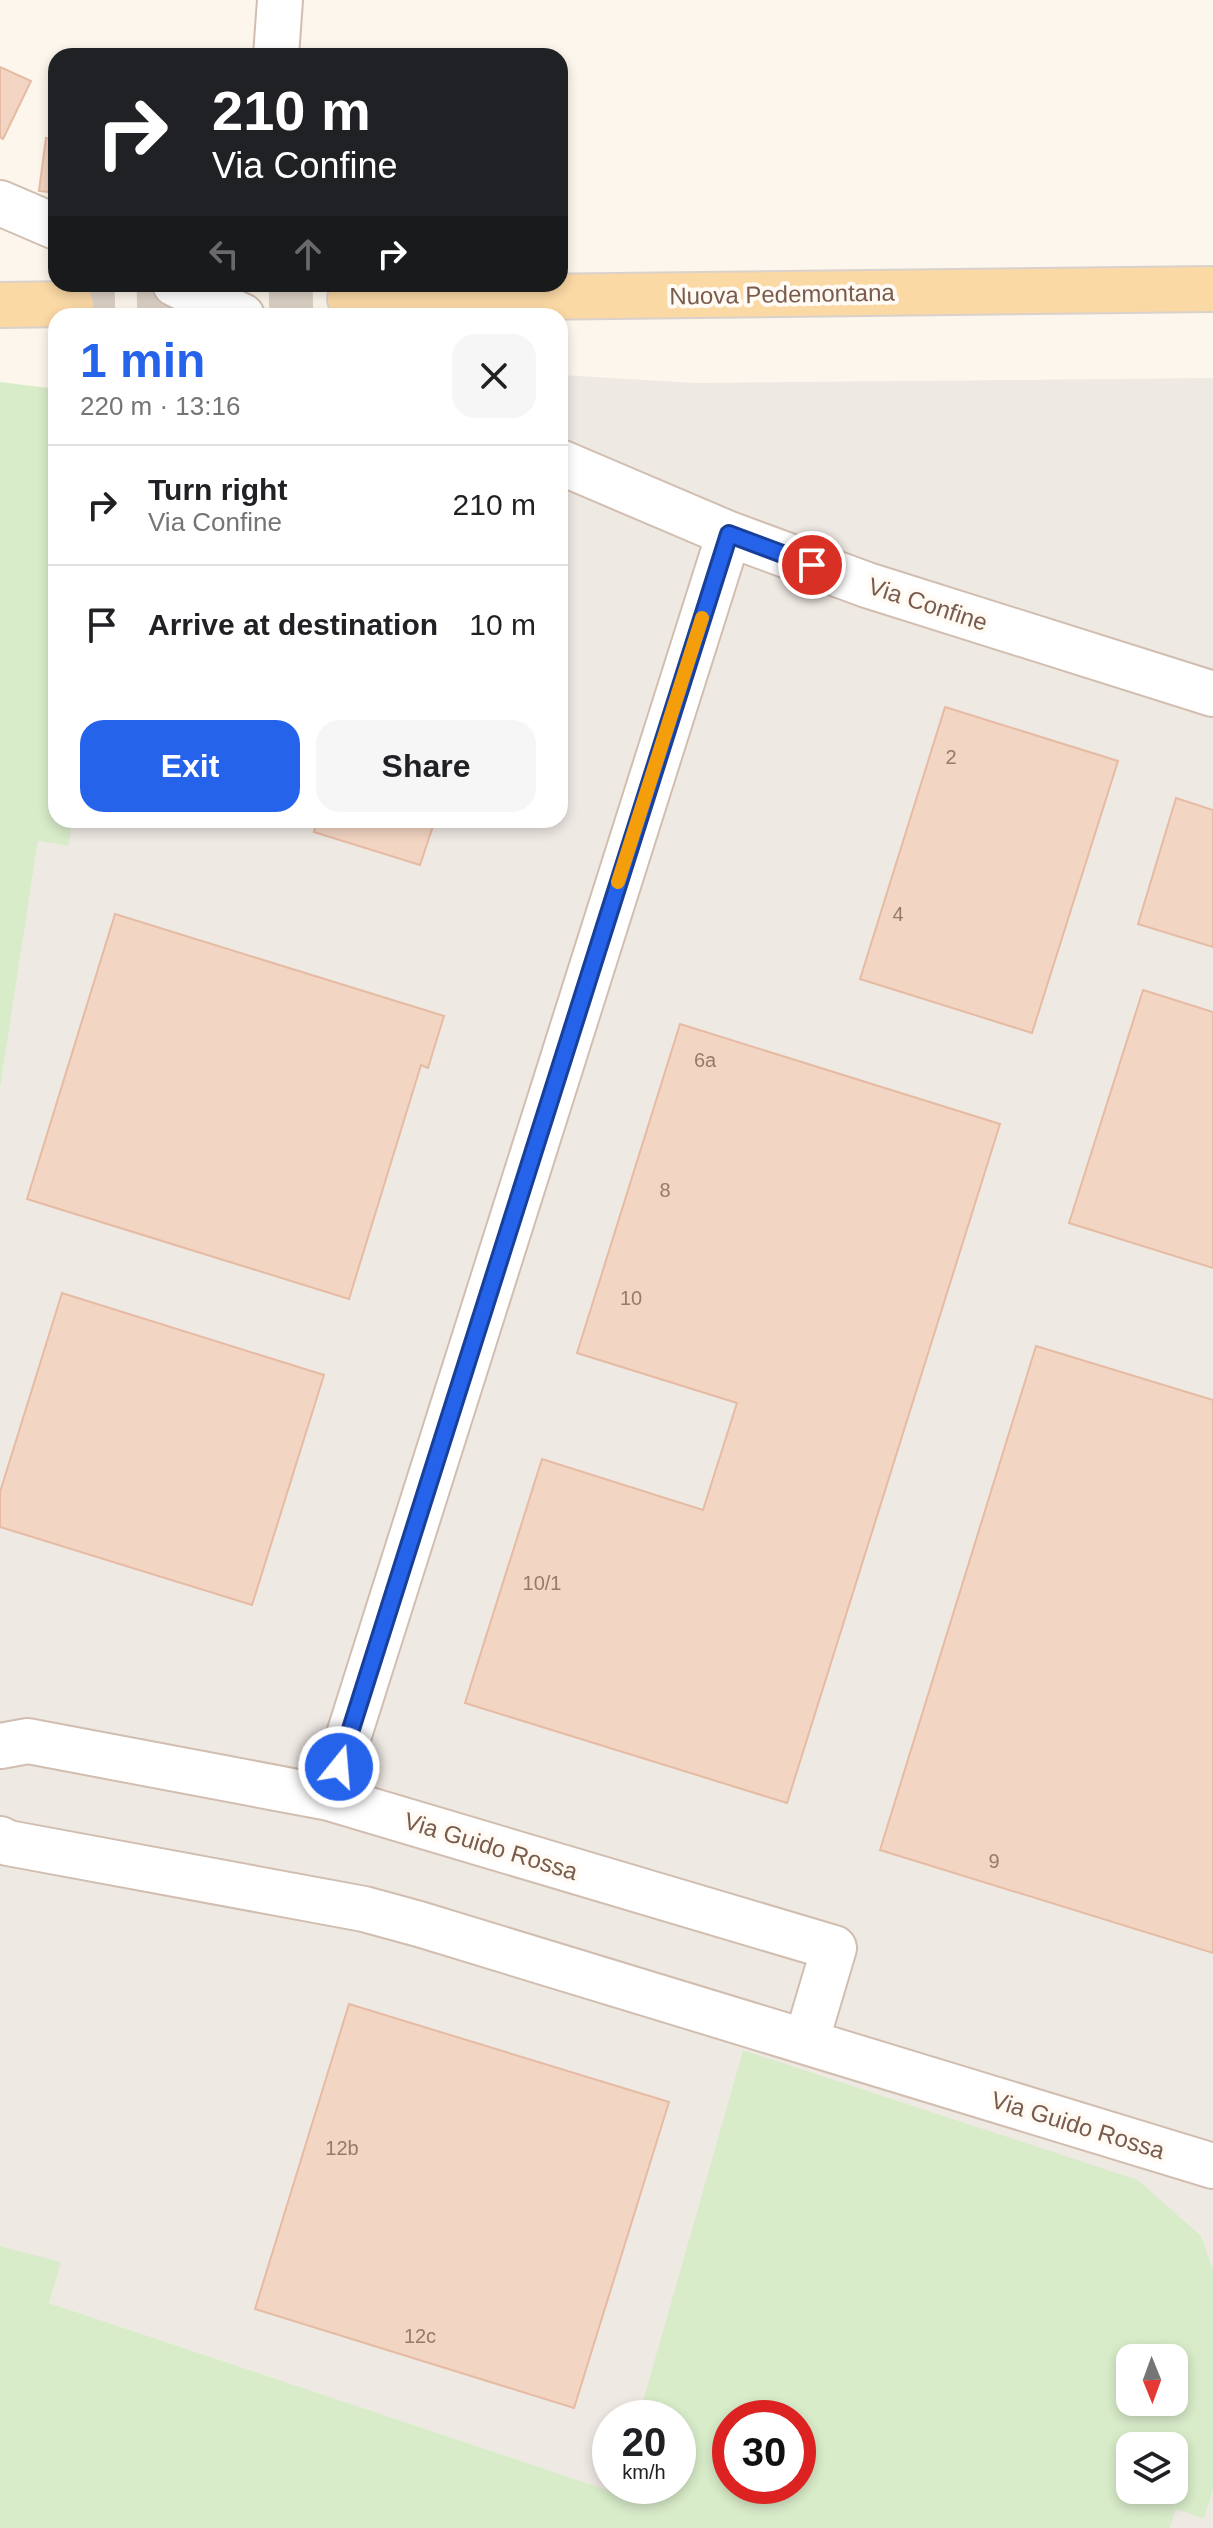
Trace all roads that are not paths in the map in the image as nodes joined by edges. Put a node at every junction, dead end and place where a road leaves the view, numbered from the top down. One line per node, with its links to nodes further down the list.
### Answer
1 (280, 0): 2 (street)
2 (277, 48)
3 (0, 203): 4 (street)
4 (48, 224)
5 (1213, 289): 7 (main road, Nuova Pedemontana)
6 (199, 292): 8 (street)
7 (350, 299)
8 (228, 302)
9 (71, 304): 10 (main road)
10 (0, 305)
11 (568, 465): 12 (street, Via Confine)
12 (729, 534): 13 (street, Via Confine); 15 (street)
13 (1213, 694)
14 (0, 1746): 15 (street, Via Guido Rossa)
15 (329, 1798): 17 (street, Via Guido Rossa)
16 (0, 1839): 17 (street, Via Guido Rossa)
17 (806, 2042): 18 (street, Via Guido Rossa)
18 (1213, 2166)

